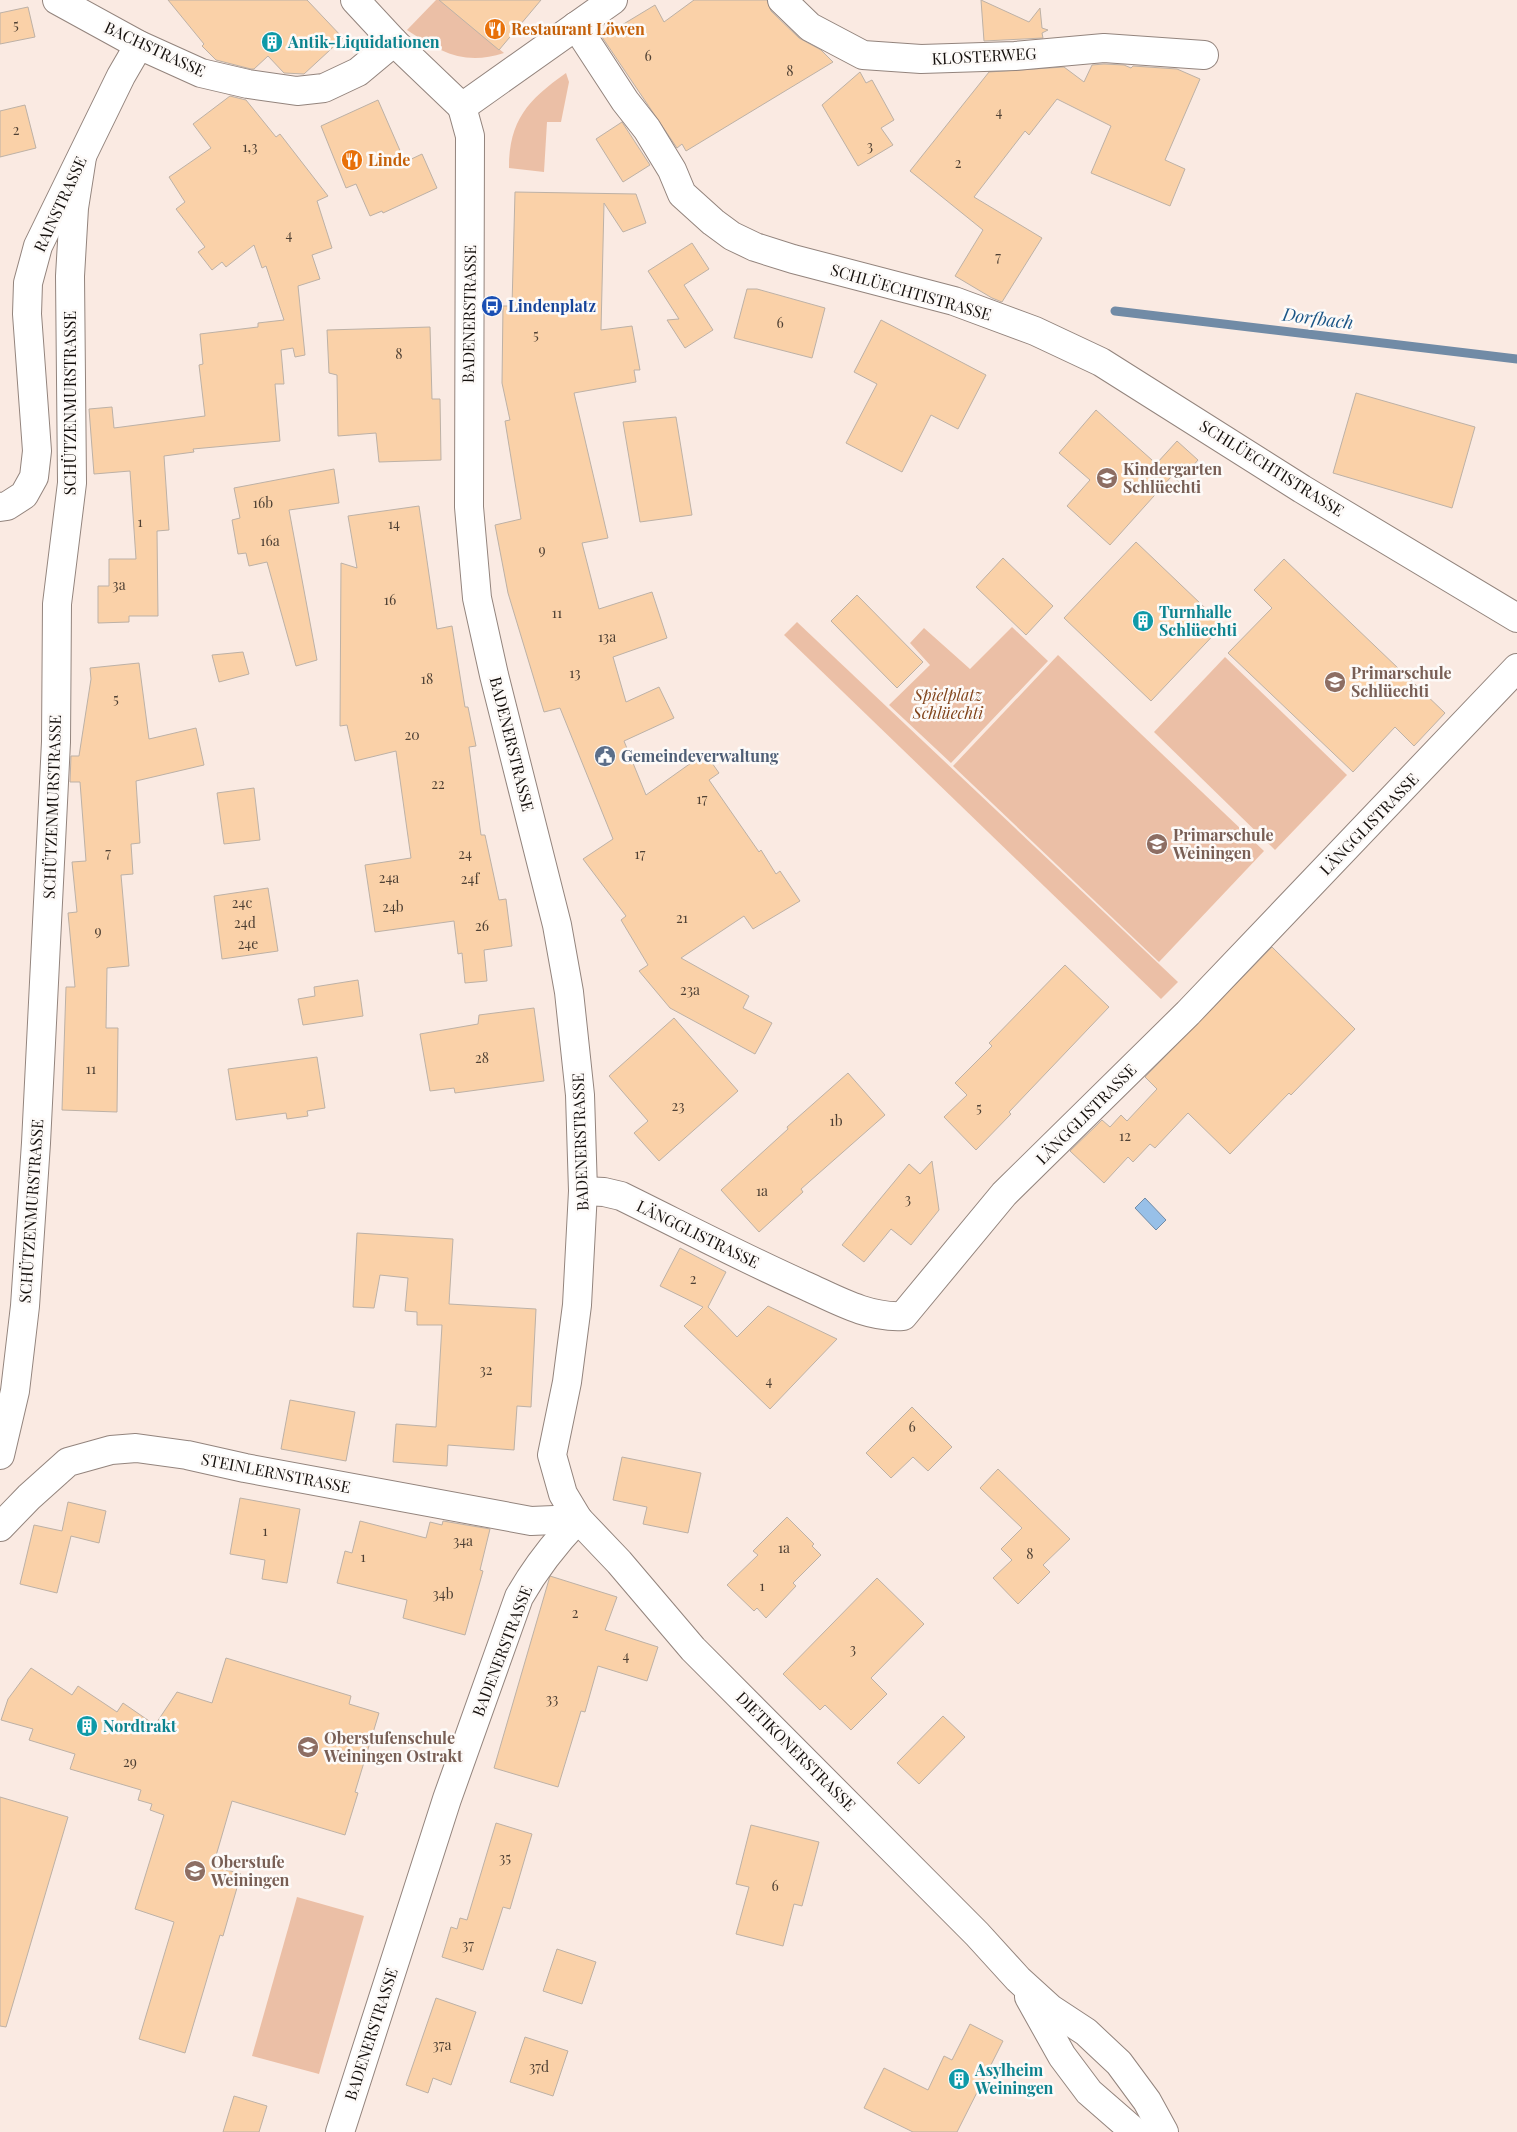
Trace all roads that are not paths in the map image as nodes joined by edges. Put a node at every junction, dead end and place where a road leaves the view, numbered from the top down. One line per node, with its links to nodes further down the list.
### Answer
1 (57, 0): 7 (street, BACHSTRASSE)
2 (355, 0): 6 (street)
3 (613, 0): 5 (street)
4 (782, 0): 8 (street, KLOSTERWEG)
5 (576, 26): 9 (street); 12 (street, SCHLÜECHTISTRASSE)
6 (394, 42): 7 (street, BACHSTRASSE); 9 (street)
7 (139, 45): 10 (street, RAINSTRASSE)
8 (1204, 55)
9 (462, 107): 14 (street, BADENERSTRASSE)
10 (82, 157): 11 (street, RAINSTRASSE); 15 (street, SCHÜTZENMURSTRASSE)
11 (0, 507)
12 (1517, 618)
13 (1517, 668): 14 (street, LÄNGGLISTRASSE)
14 (583, 1191): 16 (street, BADENERSTRASSE)
15 (0, 1455)
16 (578, 1519): 17 (street, STEINLERNSTRASSE); 18 (street, DIETIKONERSTRASSE); 19 (street, BADENERSTRASSE)
17 (0, 1527)
18 (1018, 1979): 20 (street, DIETIKONERSTRASSE); 21 (street, DIETIKONERSTRASSE)
19 (340, 2132)
20 (1135, 2132)
21 (1164, 2132)

